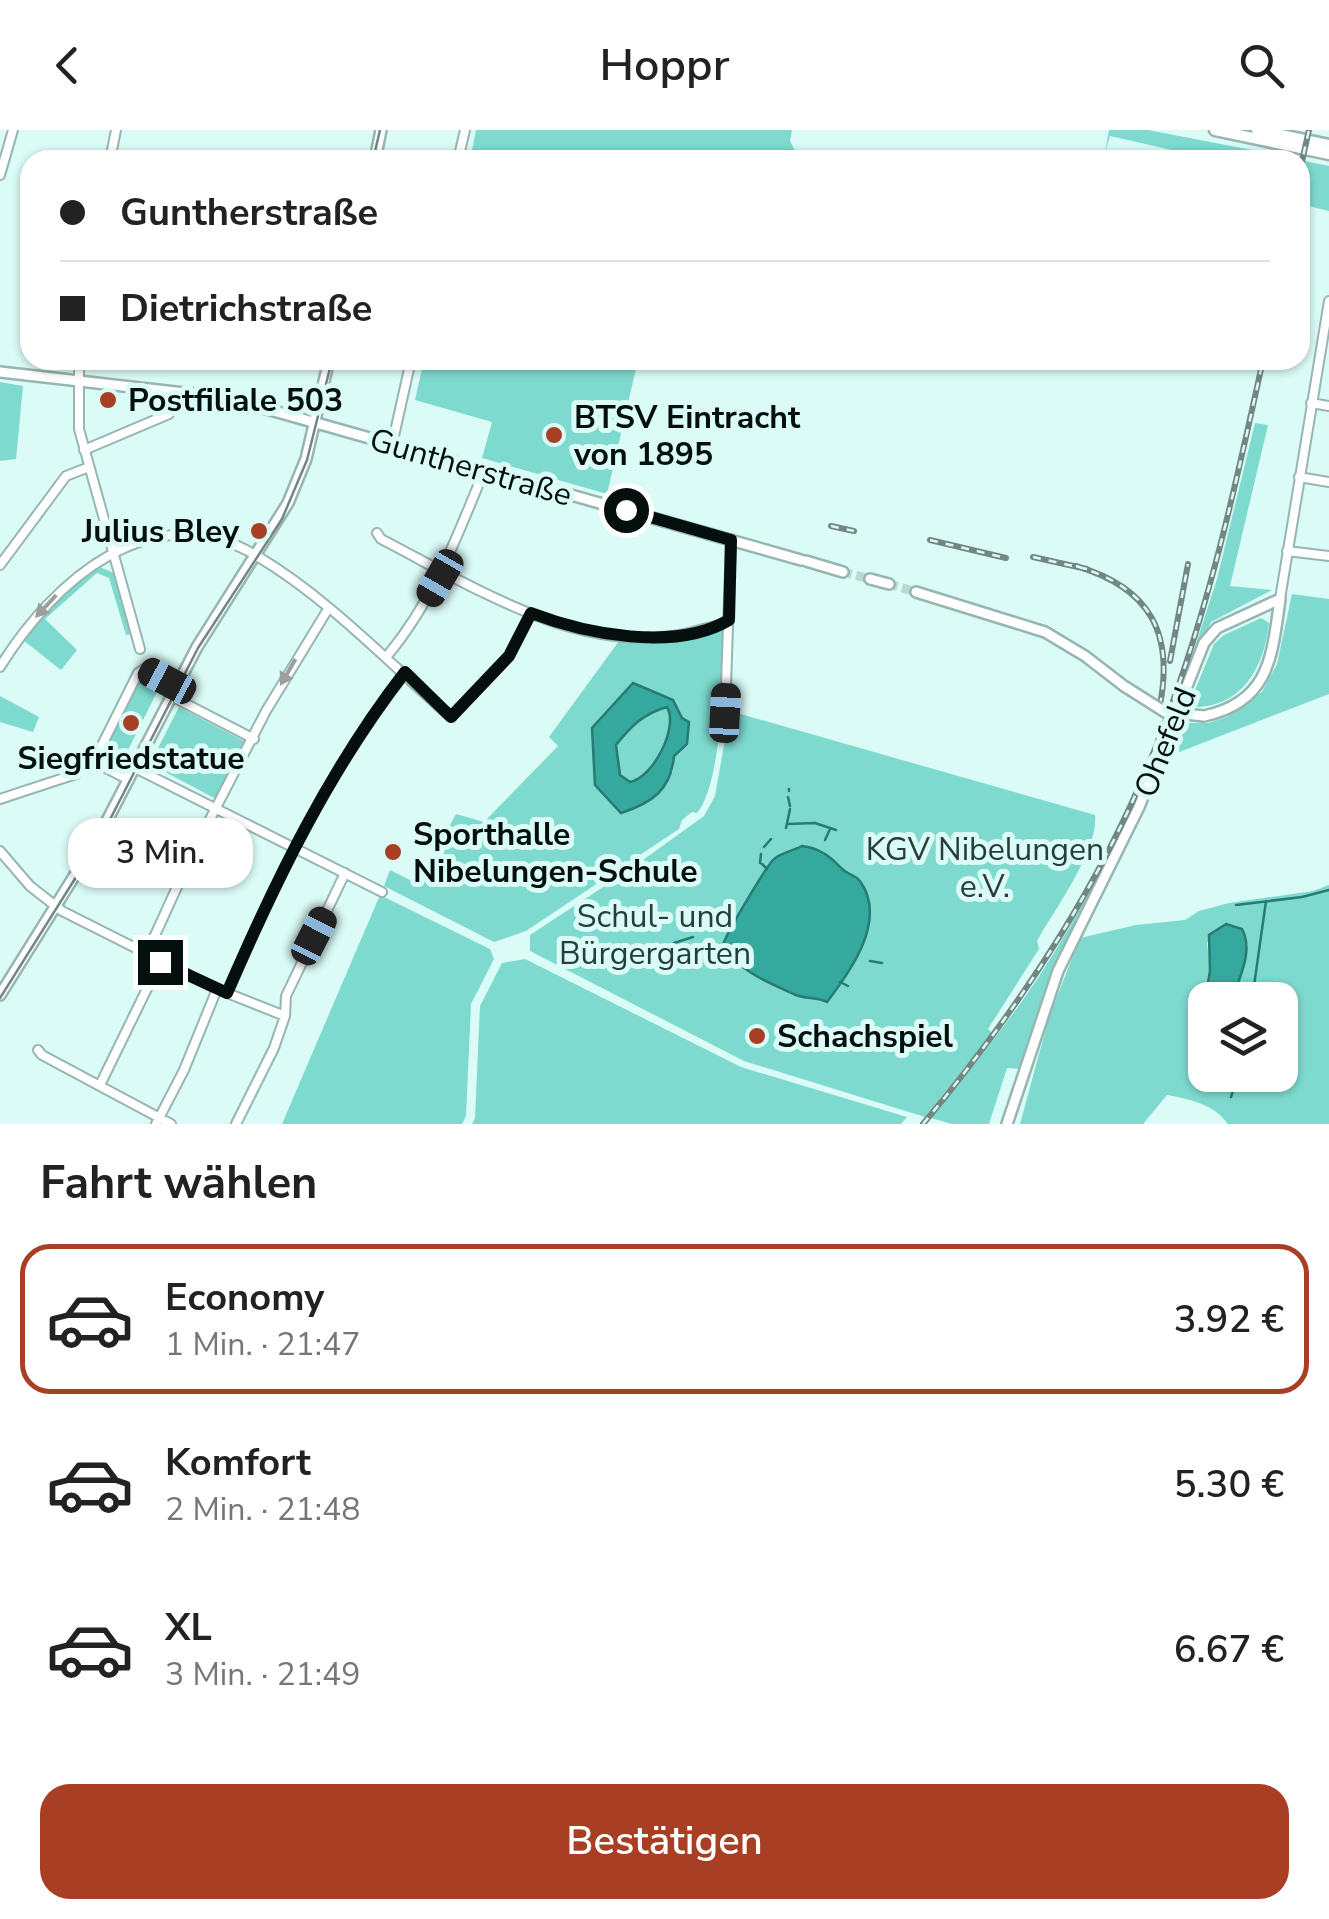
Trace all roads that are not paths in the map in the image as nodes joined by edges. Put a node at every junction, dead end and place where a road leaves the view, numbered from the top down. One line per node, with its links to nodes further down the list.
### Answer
1 (13, 130): 6 (street)
2 (1215, 130): 5 (main road)
3 (1257, 130): 4 (main road)
4 (1329, 145)
5 (1329, 154)
6 (0, 175)
7 (1329, 301): 8 (street)
8 (1326, 329): 15 (street)
9 (79, 370): 13 (street)
10 (327, 370): 17 (street)
11 (410, 370): 18 (street)
12 (0, 372): 13 (street, Guntherstraße)
13 (78, 382): 14 (street, Guntherstraße); 19 (street)
14 (176, 392): 17 (street, Guntherstraße); 19 (street)
15 (1310, 402): 16 (street); 22 (street)
16 (1329, 406)
17 (315, 424): 18 (street, Guntherstraße); 28 (street)
18 (392, 445): 21 (street, Guntherstraße)
19 (84, 450): 20 (street)
20 (89, 467): 27 (street); 30 (street)
21 (484, 472): 25 (street, Guntherstraße); 31 (street)
22 (1298, 477): 23 (street); 26 (street)
23 (1329, 482)
24 (376, 533): 31 (street)
25 (731, 540): 32 (street, Guntherstraße); 40 (street)
26 (1288, 551): 29 (street); 36 (street)
27 (113, 552): 28 (street); 43 (street, one-way to 43); 44 (street)
28 (256, 555): 38 (street); 46 (street)
29 (1329, 556)
30 (0, 565)
31 (443, 572): 39 (street); 42 (street)
32 (843, 572)
33 (870, 579): 34 (street)
34 (890, 584)
35 (916, 592): 41 (street, bridge)
36 (1279, 604): 37 (street, Ohefeld); 41 (street)
37 (1260, 608): 41 (street); 71 (street, Ohefeld)
38 (328, 609): 42 (street); 49 (street, one-way to 49)
39 (531, 613): 40 (street); 45 (street)
40 (729, 620): 48 (street)
41 (1277, 623)
42 (387, 656): 45 (street)
43 (0, 667)
44 (144, 669): 46 (street); 50 (street)
45 (405, 672): 55 (street)
46 (176, 686): 47 (street)
47 (171, 696): 49 (street); 51 (street)
48 (725, 713)
49 (254, 738): 54 (street)
50 (98, 764): 52 (street); 53 (street)
51 (135, 768): 52 (street); 54 (street)
52 (129, 780): 59 (street)
53 (0, 799)
54 (216, 808): 55 (street); 60 (street)
55 (295, 848): 57 (street); 63 (street)
56 (0, 850): 59 (street)
57 (345, 873): 58 (street); 65 (street)
58 (382, 892)
59 (56, 907): 60 (street); 64 (street)
60 (146, 954): 61 (street)
61 (160, 962): 62 (street); 67 (street)
62 (217, 989): 63 (street); 68 (street)
63 (227, 993): 65 (street)
64 (0, 995)
65 (286, 1016): 70 (street)
66 (38, 1050): 67 (street)
67 (100, 1085): 68 (street)
68 (158, 1120): 69 (street)
69 (172, 1124)
70 (236, 1124)
71 (1008, 1124)

